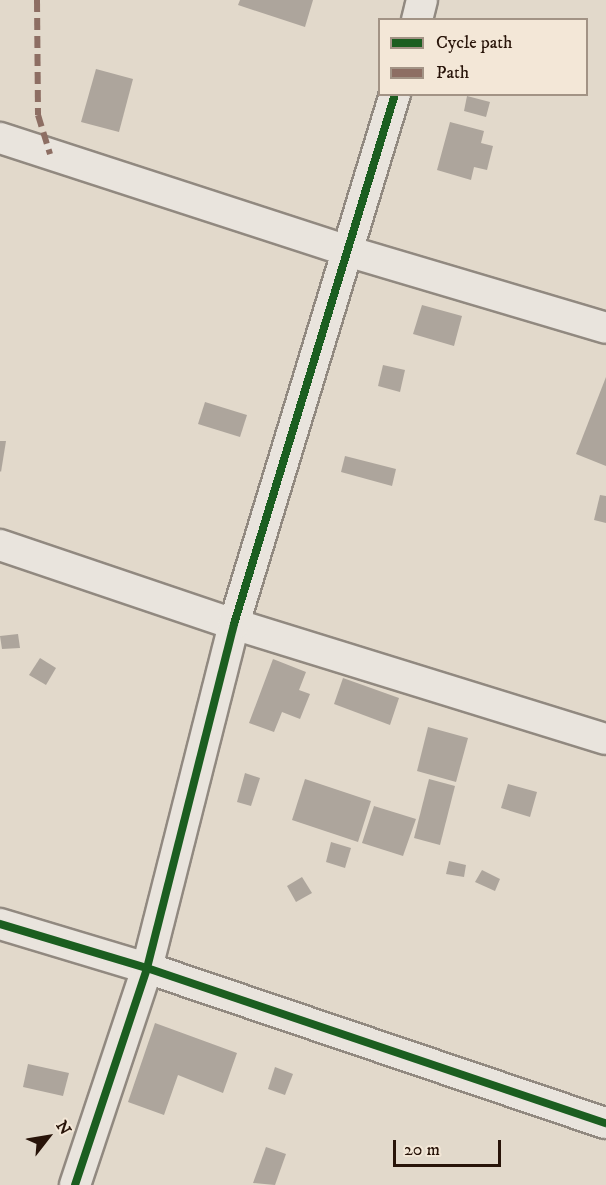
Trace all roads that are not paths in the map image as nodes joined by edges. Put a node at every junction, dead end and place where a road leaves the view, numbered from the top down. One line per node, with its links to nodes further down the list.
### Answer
1 (422, 0): 2 (street)
2 (418, 18)
3 (394, 96): 5 (street)
4 (0, 138): 5 (street)
5 (350, 252): 6 (street); 8 (street)
6 (606, 328)
7 (0, 545): 8 (street)
8 (234, 624): 9 (street); 11 (street)
9 (606, 739)
10 (0, 924): 11 (street)
11 (147, 968): 12 (street); 13 (street)
12 (606, 1123)
13 (75, 1185)

